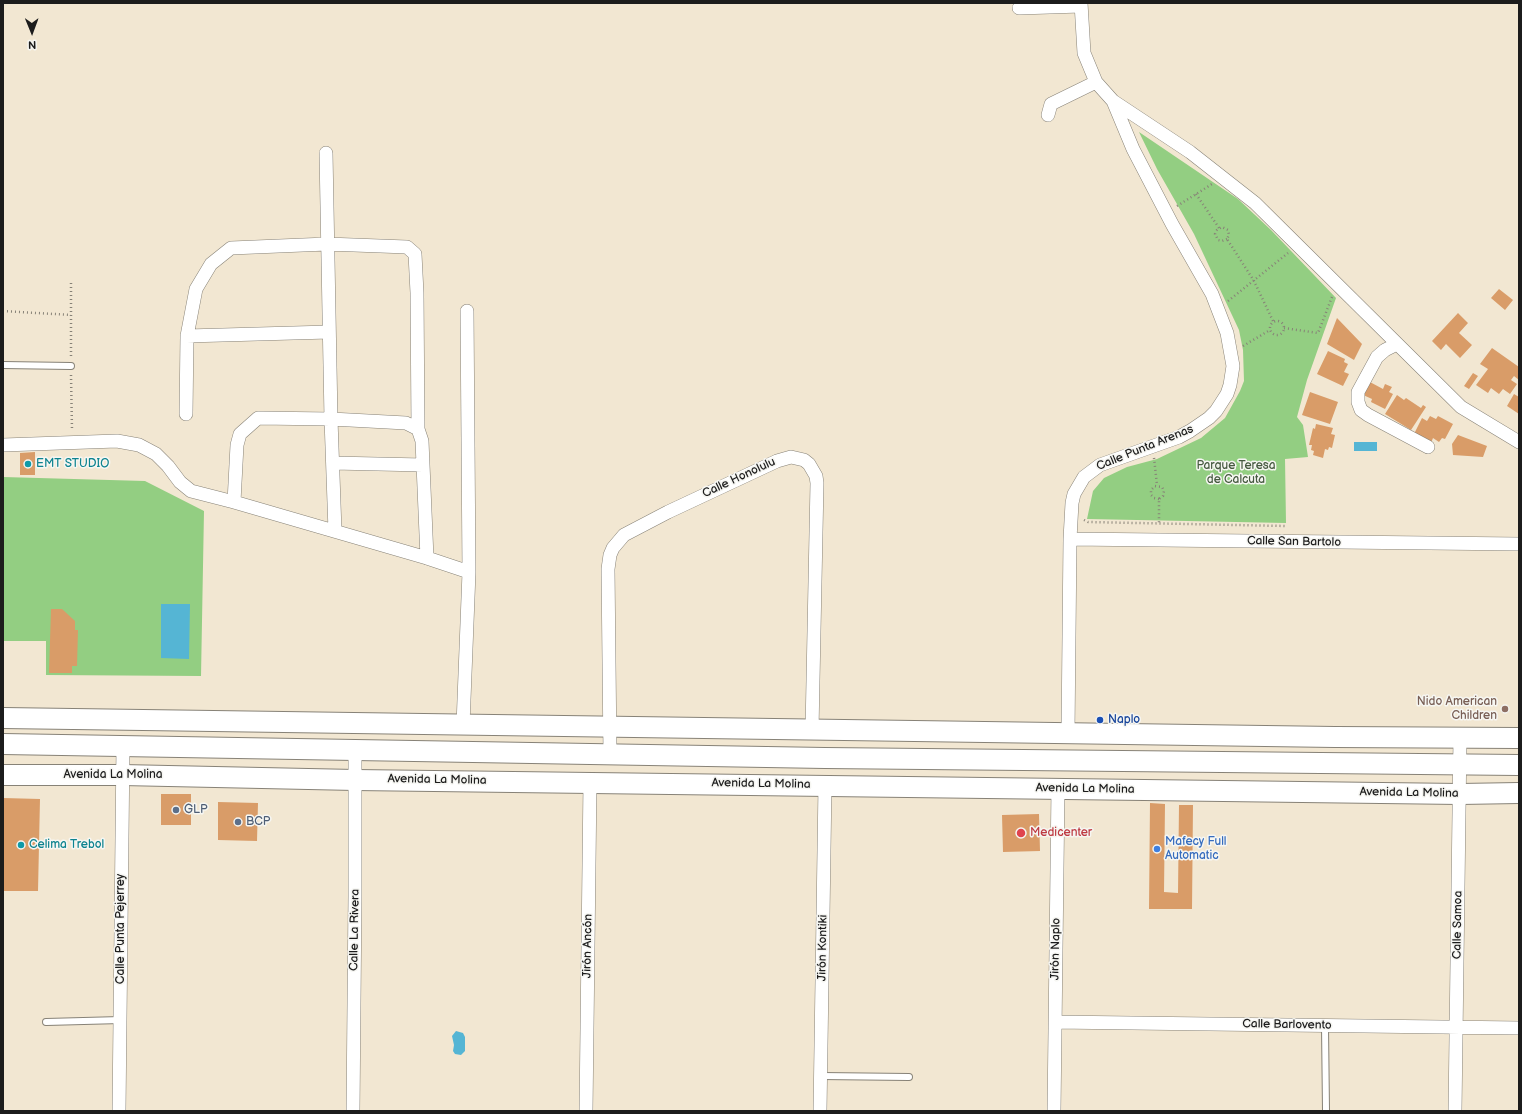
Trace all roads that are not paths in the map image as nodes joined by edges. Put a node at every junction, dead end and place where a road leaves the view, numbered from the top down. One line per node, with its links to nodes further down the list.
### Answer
1 (1081, 5): 2 (street); 3 (street, Calle Punta Arenas)
2 (1019, 8)
3 (1096, 82): 4 (street, Calle Punta Arenas); 5 (street)
4 (1113, 101): 11 (street, Calle Punta Arenas); 24 (street, Calle Punta Arenas)
5 (1048, 115)
6 (326, 153): 7 (street)
7 (327, 244): 9 (street); 10 (street); 16 (street)
8 (467, 311): 27 (street)
9 (329, 332): 10 (street); 15 (street)
10 (187, 336): 14 (street)
11 (1397, 344): 17 (street, Calle Punta Arenas); 19 (street)
12 (3, 365): 13 (lane)
13 (71, 366)
14 (186, 414)
15 (331, 419): 16 (street); 20 (street); 22 (street)
16 (418, 429): 21 (street)
17 (1519, 442)
18 (3, 445): 22 (street)
19 (1428, 447)
20 (333, 463): 21 (street); 23 (street)
21 (423, 465): 26 (street)
22 (234, 502): 23 (street)
23 (335, 531): 26 (street)
24 (1070, 539): 25 (street, Calle San Bartolo); 33 (street, Calle Punta Arenas)
25 (1519, 544)
26 (427, 558): 27 (street)
27 (469, 572): 30 (street)
28 (3, 718): 29 (main road)
29 (260, 721): 30 (main road); 38 (main road)
30 (463, 725): 31 (main road)
31 (610, 727): 32 (main road); 32 (street, Calle Honolulu); 40 (street, Calle Honolulu)
32 (812, 730): 33 (main road)
33 (1068, 733): 34 (main road)
34 (1460, 738): 35 (main road); 41 (street, Calle Samoa)
35 (1519, 738)
36 (3, 744): 37 (main road)
37 (123, 746): 38 (main road); 44 (street, Calle Punta Pejerrey)
38 (242, 748): 39 (main road)
39 (355, 750): 40 (main road); 45 (street, Calle La Rivera)
40 (610, 754): 41 (main road)
41 (1460, 765): 42 (main road); 50 (street, Calle Samoa)
42 (1519, 765)
43 (3, 775): 44 (main road, Avenida La Molina)
44 (122, 775): 45 (main road, Avenida La Molina); 51 (street, Calle Punta Pejerrey)
45 (356, 780): 46 (main road, Avenida La Molina); 60 (street, Calle La Rivera)
46 (590, 782): 47 (main road, Avenida La Molina); 61 (street, Jirón Ancón)
47 (824, 786): 48 (main road, Avenida La Molina); 57 (street, Jirón Kontiki)
48 (1058, 788): 50 (main road, Avenida La Molina); 53 (street, Jirón Naplo)
49 (1519, 793): 50 (main road, Avenida La Molina)
50 (1460, 794): 55 (street, Calle Samoa)
51 (121, 1020): 52 (lane); 59 (street, Calle Punta Pejerrey)
52 (46, 1022)
53 (1055, 1022): 54 (street, Calle Barlovento); 63 (street, Jirón Naplo)
54 (1326, 1026): 55 (street, Calle Barlovento); 64 (lane)
55 (1456, 1027): 56 (street, Calle Barlovento); 65 (street, Calle Samoa)
56 (1519, 1028)
57 (821, 1076): 58 (lane); 62 (street, Jirón Kontiki)
58 (909, 1077)
59 (119, 1111)
60 (353, 1111)
61 (586, 1111)
62 (820, 1111)
63 (1054, 1111)
64 (1326, 1111)
65 (1455, 1111)

